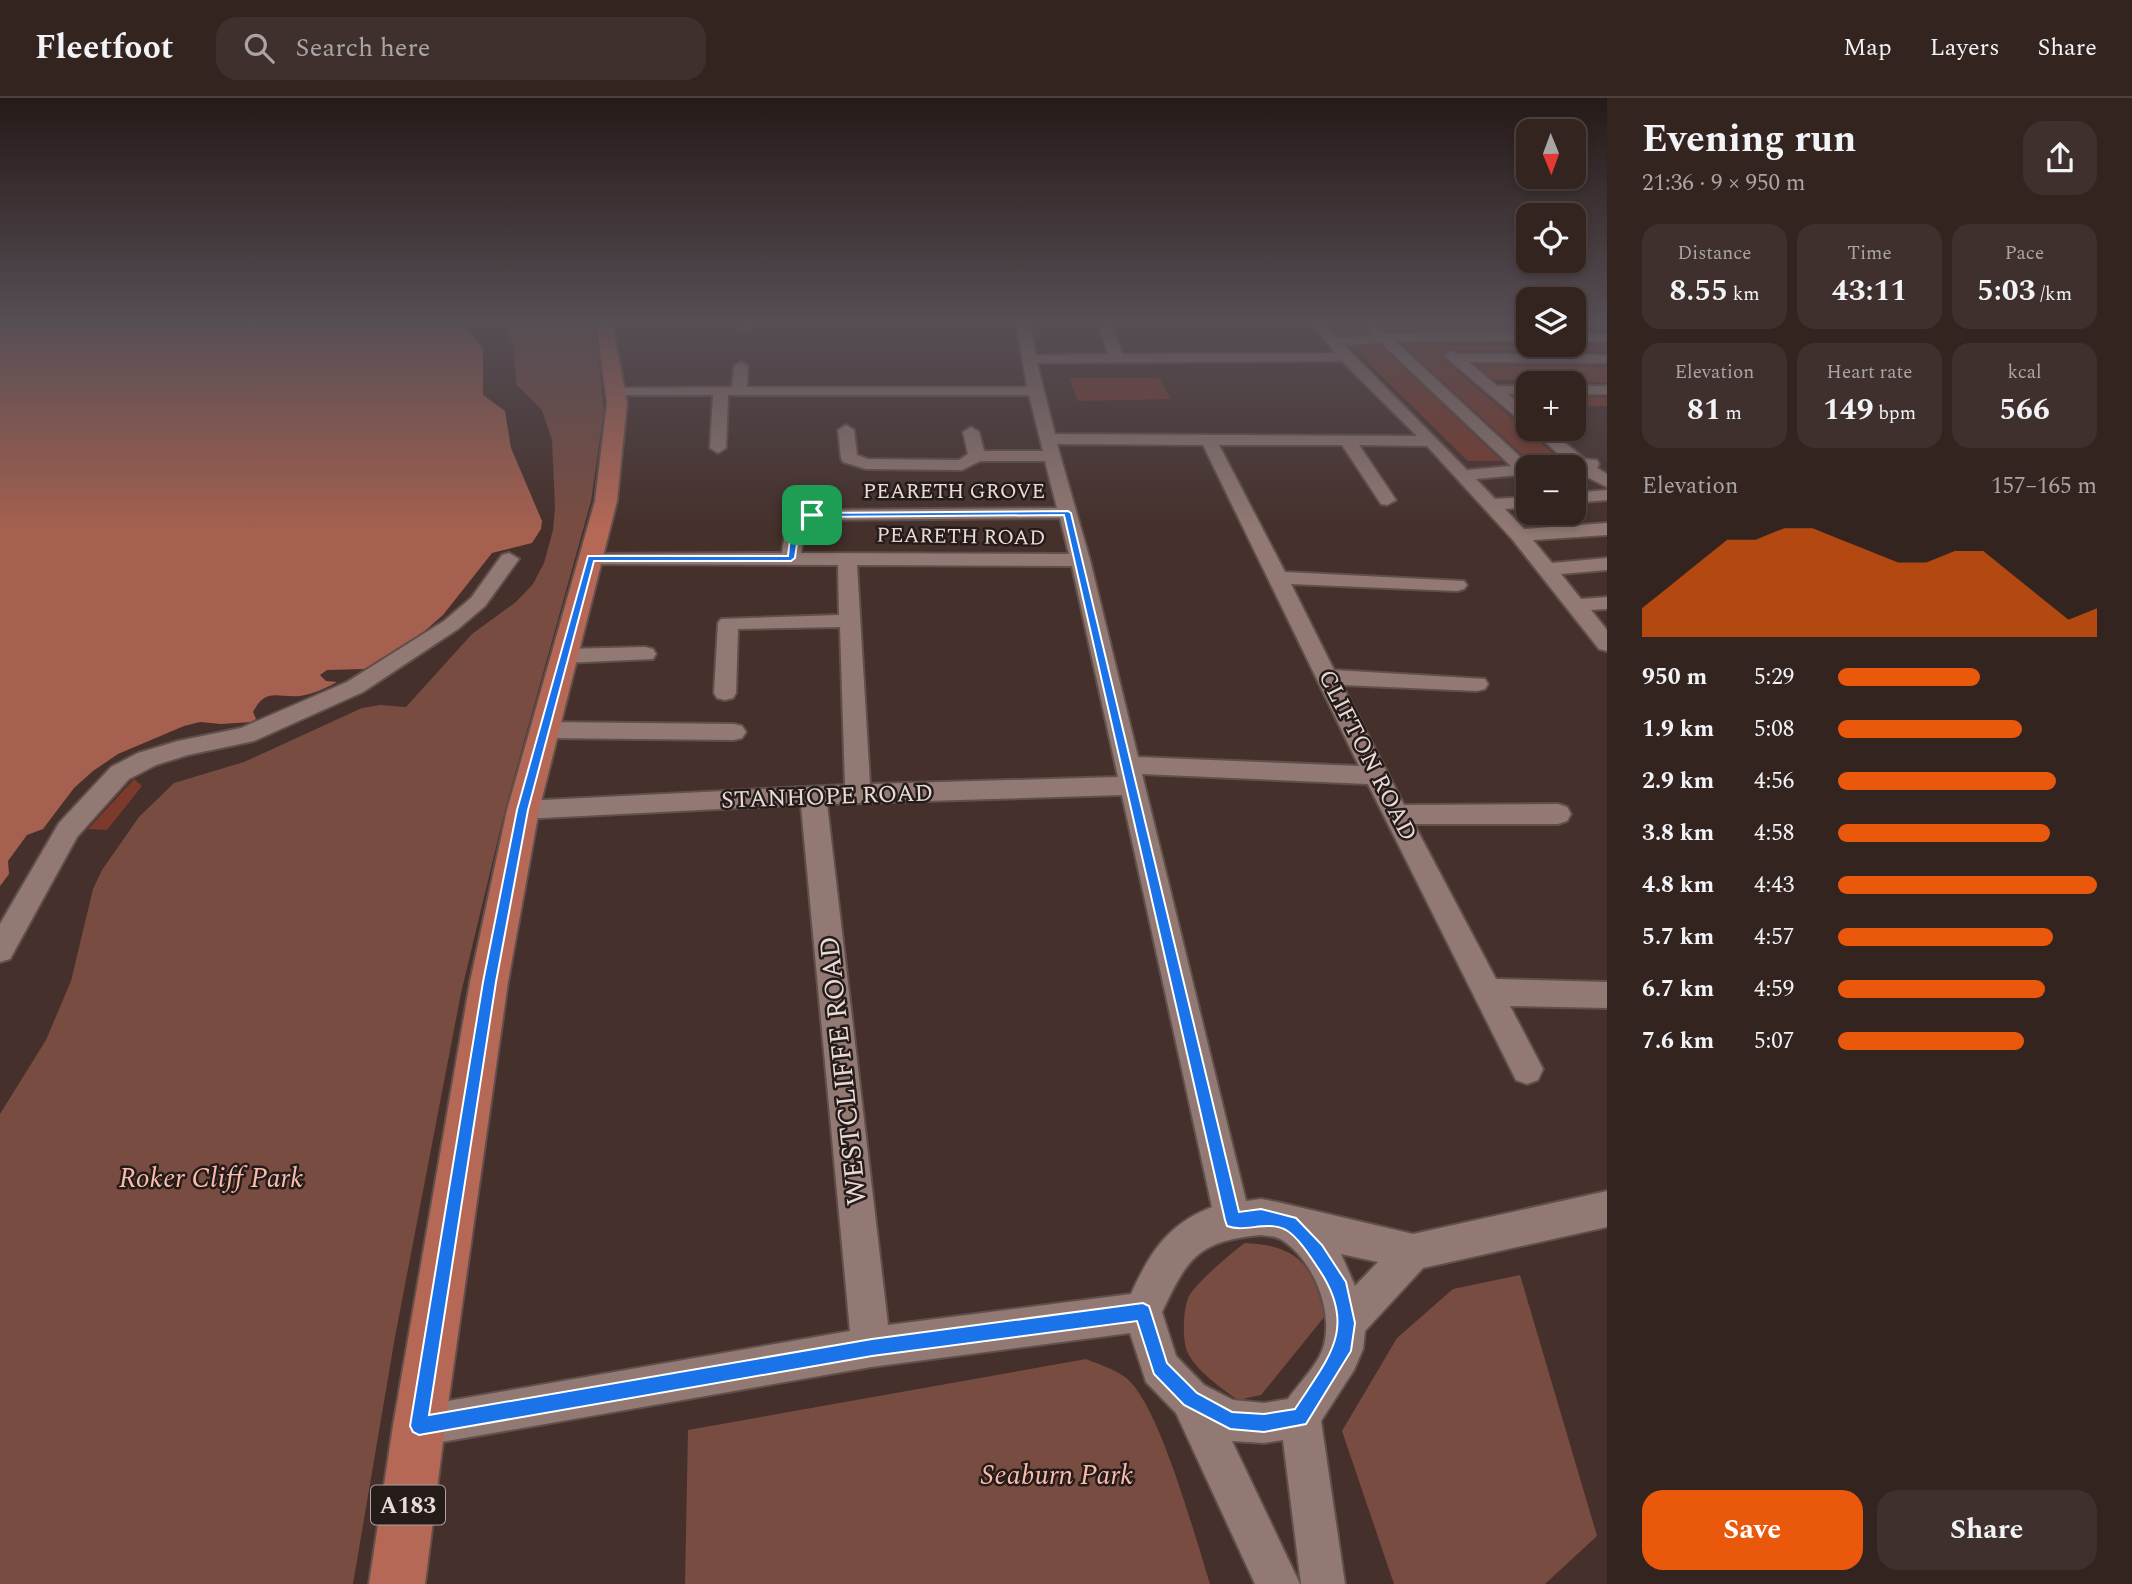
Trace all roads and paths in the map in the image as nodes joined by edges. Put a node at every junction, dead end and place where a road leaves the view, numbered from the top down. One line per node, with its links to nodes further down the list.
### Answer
1 (615, 391): 33 (main road, A183)
2 (721, 391): 15 (street)
3 (1035, 391): 14 (street)
4 (1381, 391): 12 (street)
5 (1440, 391): 18 (street)
6 (1495, 391): 7 (street)
7 (1516, 409)
8 (846, 430): 17 (street)
9 (971, 432): 17 (street)
10 (1209, 440): 11 (street); 14 (street); 40 (street, CLIFTON ROAD)
11 (1347, 440): 12 (street); 27 (street)
12 (1431, 441): 23 (street)
13 (1553, 441): 16 (street)
14 (1051, 447): 17 (street); 30 (street)
15 (718, 448)
16 (1569, 455)
17 (977, 456)
18 (1516, 460)
19 (1607, 463): 20 (street)
20 (1586, 465)
21 (1586, 468): 24 (street)
22 (1516, 470): 23 (street)
23 (1463, 474): 29 (street)
24 (1607, 482)
25 (1607, 495): 26 (street)
26 (1586, 497)
27 (1387, 500)
28 (1516, 503): 29 (street)
29 (1491, 505): 32 (street)
30 (1068, 513): 34 (street, PEARETH GROVE); 37 (street)
31 (1607, 529): 32 (street)
32 (1520, 535): 39 (street)
33 (590, 558): 34 (street, PEARETH ROAD); 47 (main road, A183)
34 (791, 558): 35 (street, PEARETH ROAD)
35 (847, 558): 37 (street, PEARETH ROAD); 44 (street)
36 (509, 559): 60 (street)
37 (1080, 560): 53 (street)
38 (1607, 565): 39 (street)
39 (1547, 569): 43 (street)
40 (1279, 578): 41 (street); 48 (street, CLIFTON ROAD)
41 (1457, 585)
42 (1607, 603): 43 (street)
43 (1576, 605): 45 (street)
44 (851, 621): 50 (street); 55 (street)
45 (1607, 644)
46 (645, 654): 47 (street)
47 (564, 656): 51 (main road, A183)
48 (1328, 677): 49 (street); 54 (street, CLIFTON ROAD)
49 (1477, 684)
50 (725, 693)
51 (544, 730): 52 (street); 57 (main road, A183)
52 (734, 732)
53 (1130, 775): 54 (street, STANHOPE ROAD); 55 (street, STANHOPE ROAD); 65 (street)
54 (1376, 776): 59 (street, CLIFTON ROAD)
55 (858, 794): 56 (street, STANHOPE ROAD)
56 (813, 795): 57 (street, STANHOPE ROAD); 70 (street, WESTCLIFFE ROAD)
57 (523, 810): 73 (main road, A183)
58 (1558, 814): 59 (street)
59 (1398, 815): 61 (street, CLIFTON ROAD)
60 (0, 950)
61 (1488, 992): 62 (street); 63 (street, CLIFTON ROAD)
62 (1607, 995)
63 (1527, 1069)
64 (1607, 1209): 67 (street)
65 (1233, 1220): 66 (street); 68 (street)
66 (1291, 1224): 67 (street); 69 (street)
67 (1413, 1252): 69 (street)
68 (1143, 1312): 70 (street); 71 (street)
69 (1346, 1323): 72 (street)
70 (872, 1347): 73 (street)
71 (1191, 1399): 72 (street); 75 (street)
72 (1300, 1417): 76 (street)
73 (419, 1426): 74 (main road, A183)
74 (397, 1584)
75 (1278, 1584)
76 (1324, 1584)

